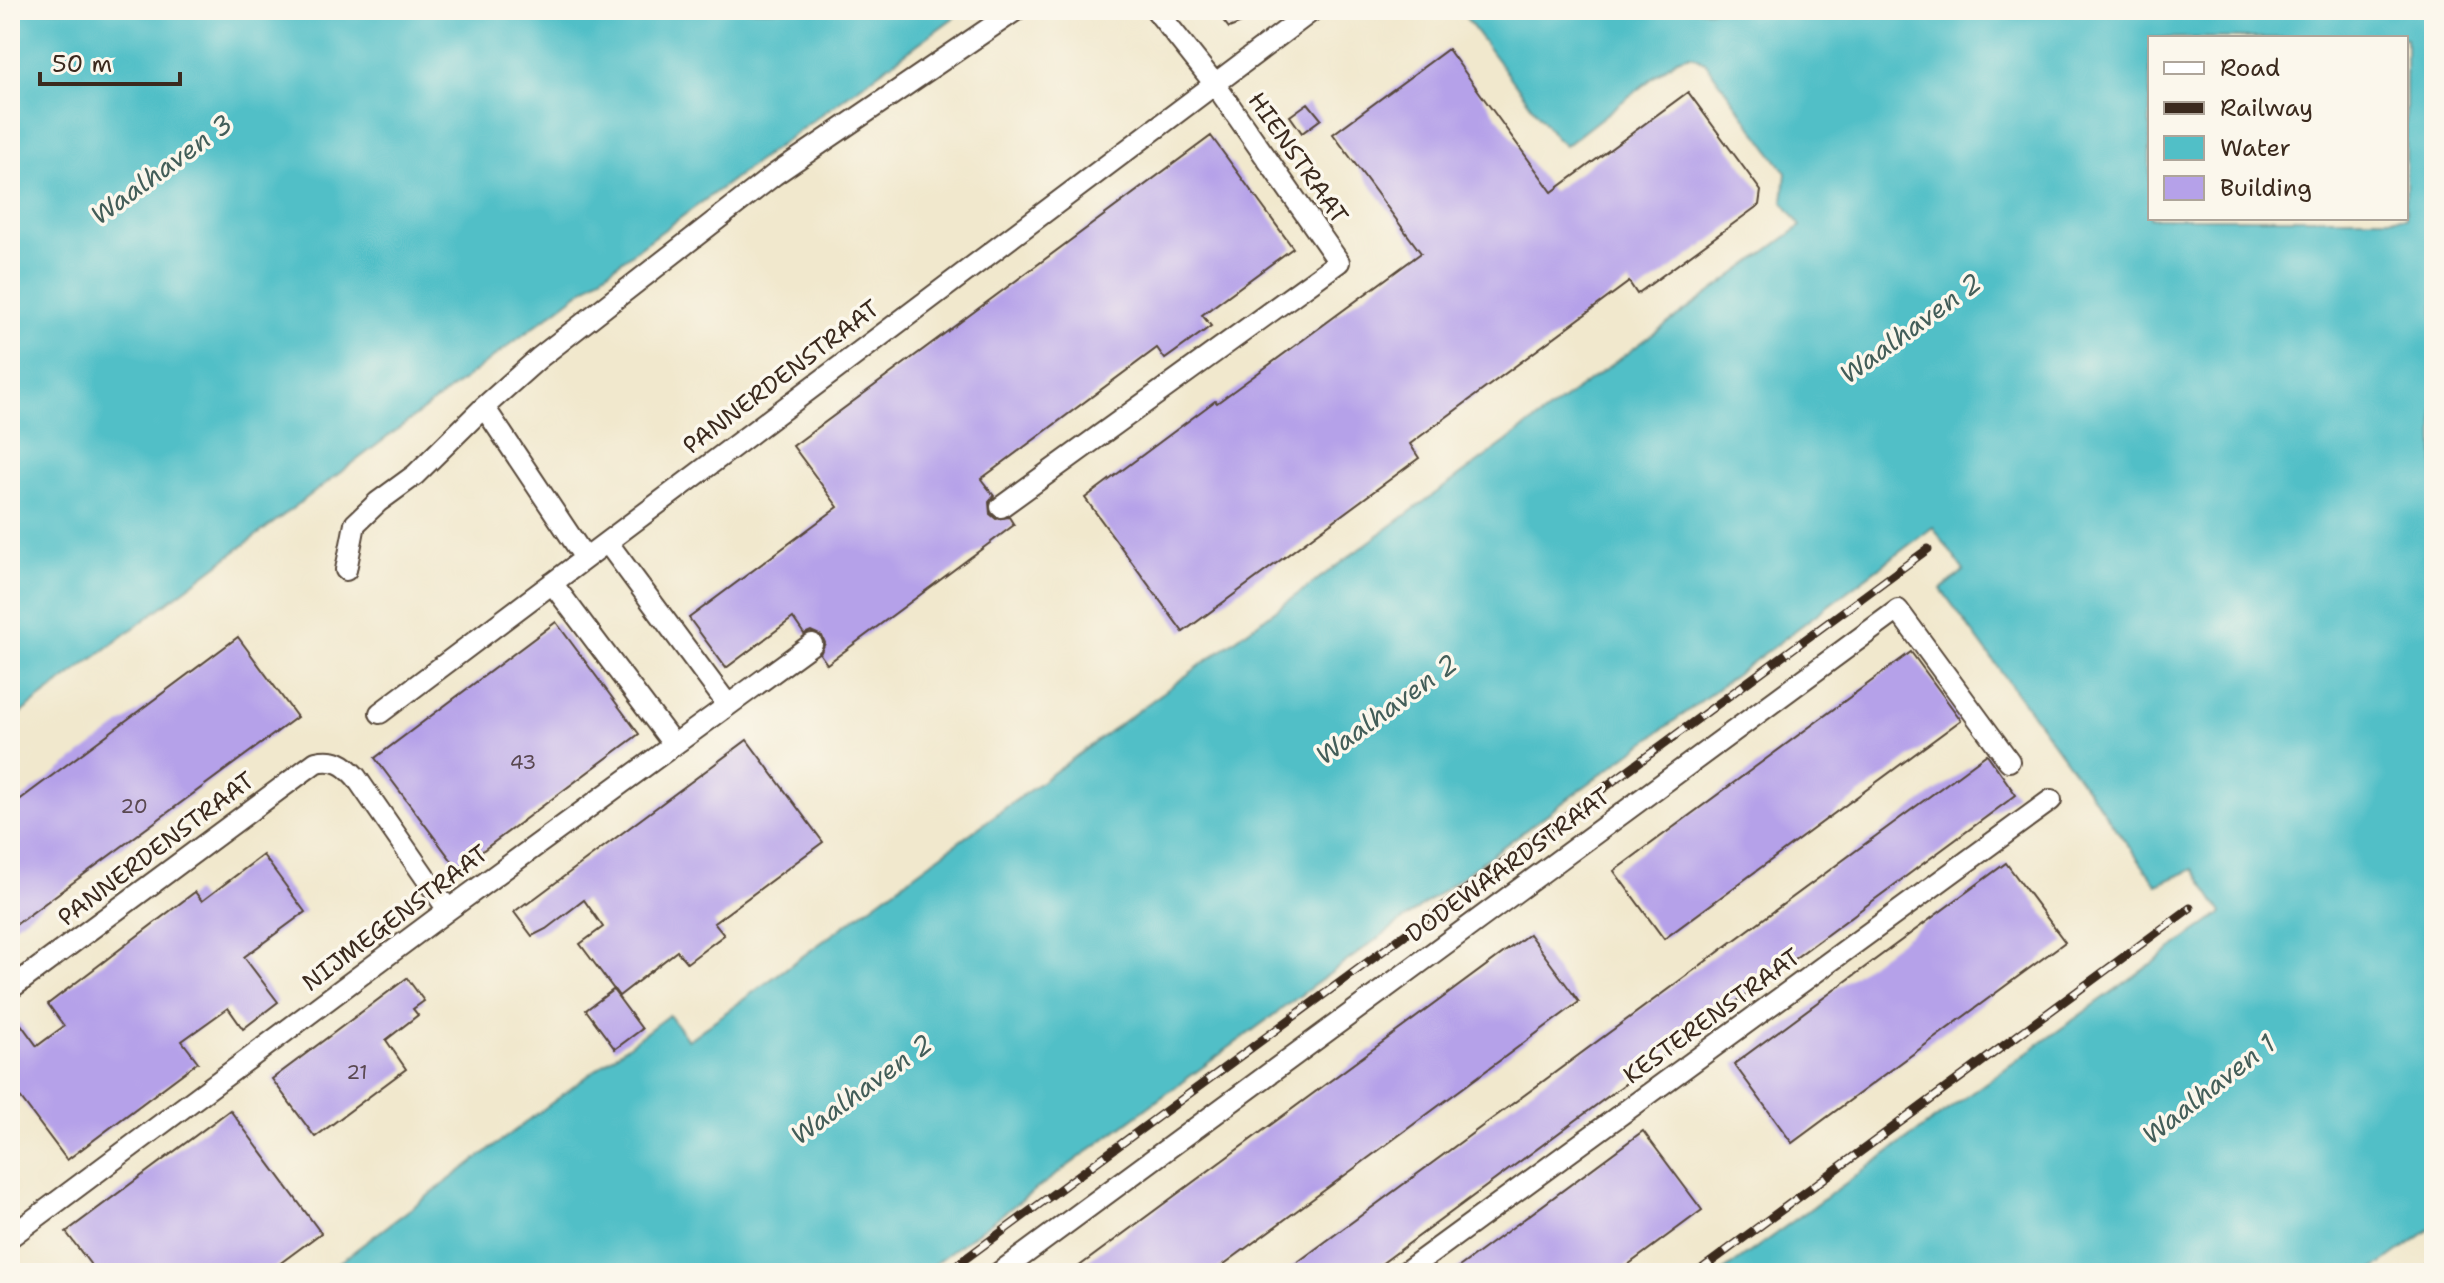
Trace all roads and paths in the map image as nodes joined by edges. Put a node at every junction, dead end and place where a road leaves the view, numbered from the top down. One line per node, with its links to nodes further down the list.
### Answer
1 (1016, 10): 5 (street)
2 (1156, 10): 4 (street, HIENSTRAAT)
3 (1313, 10): 4 (street, PANNERDENSTRAAT)
4 (1214, 83): 6 (street, HIENSTRAAT); 7 (street, PANNERDENSTRAAT)
5 (484, 407): 8 (street); 9 (street)
6 (1001, 507)
7 (607, 542): 8 (street, PANNERDENSTRAAT); 12 (street)
8 (585, 558): 10 (street, PANNERDENSTRAAT)
9 (346, 570)
10 (552, 583): 13 (street, PANNERDENSTRAAT); 14 (street)
11 (812, 644): 12 (street, NIJMEGENSTRAAT)
12 (728, 705): 14 (street, NIJMEGENSTRAAT)
13 (380, 713)
14 (674, 745): 17 (street, NIJMEGENSTRAAT)
15 (2009, 761): 20 (street, DODEWAARDSTRAAT)
16 (2051, 800): 21 (street, KESTERENSTRAAT)
17 (448, 910): 18 (street, PANNERDENSTRAAT); 19 (street, NIJMEGENSTRAAT)
18 (10, 989)
19 (10, 1237)
20 (999, 1273)
21 (1404, 1273)

